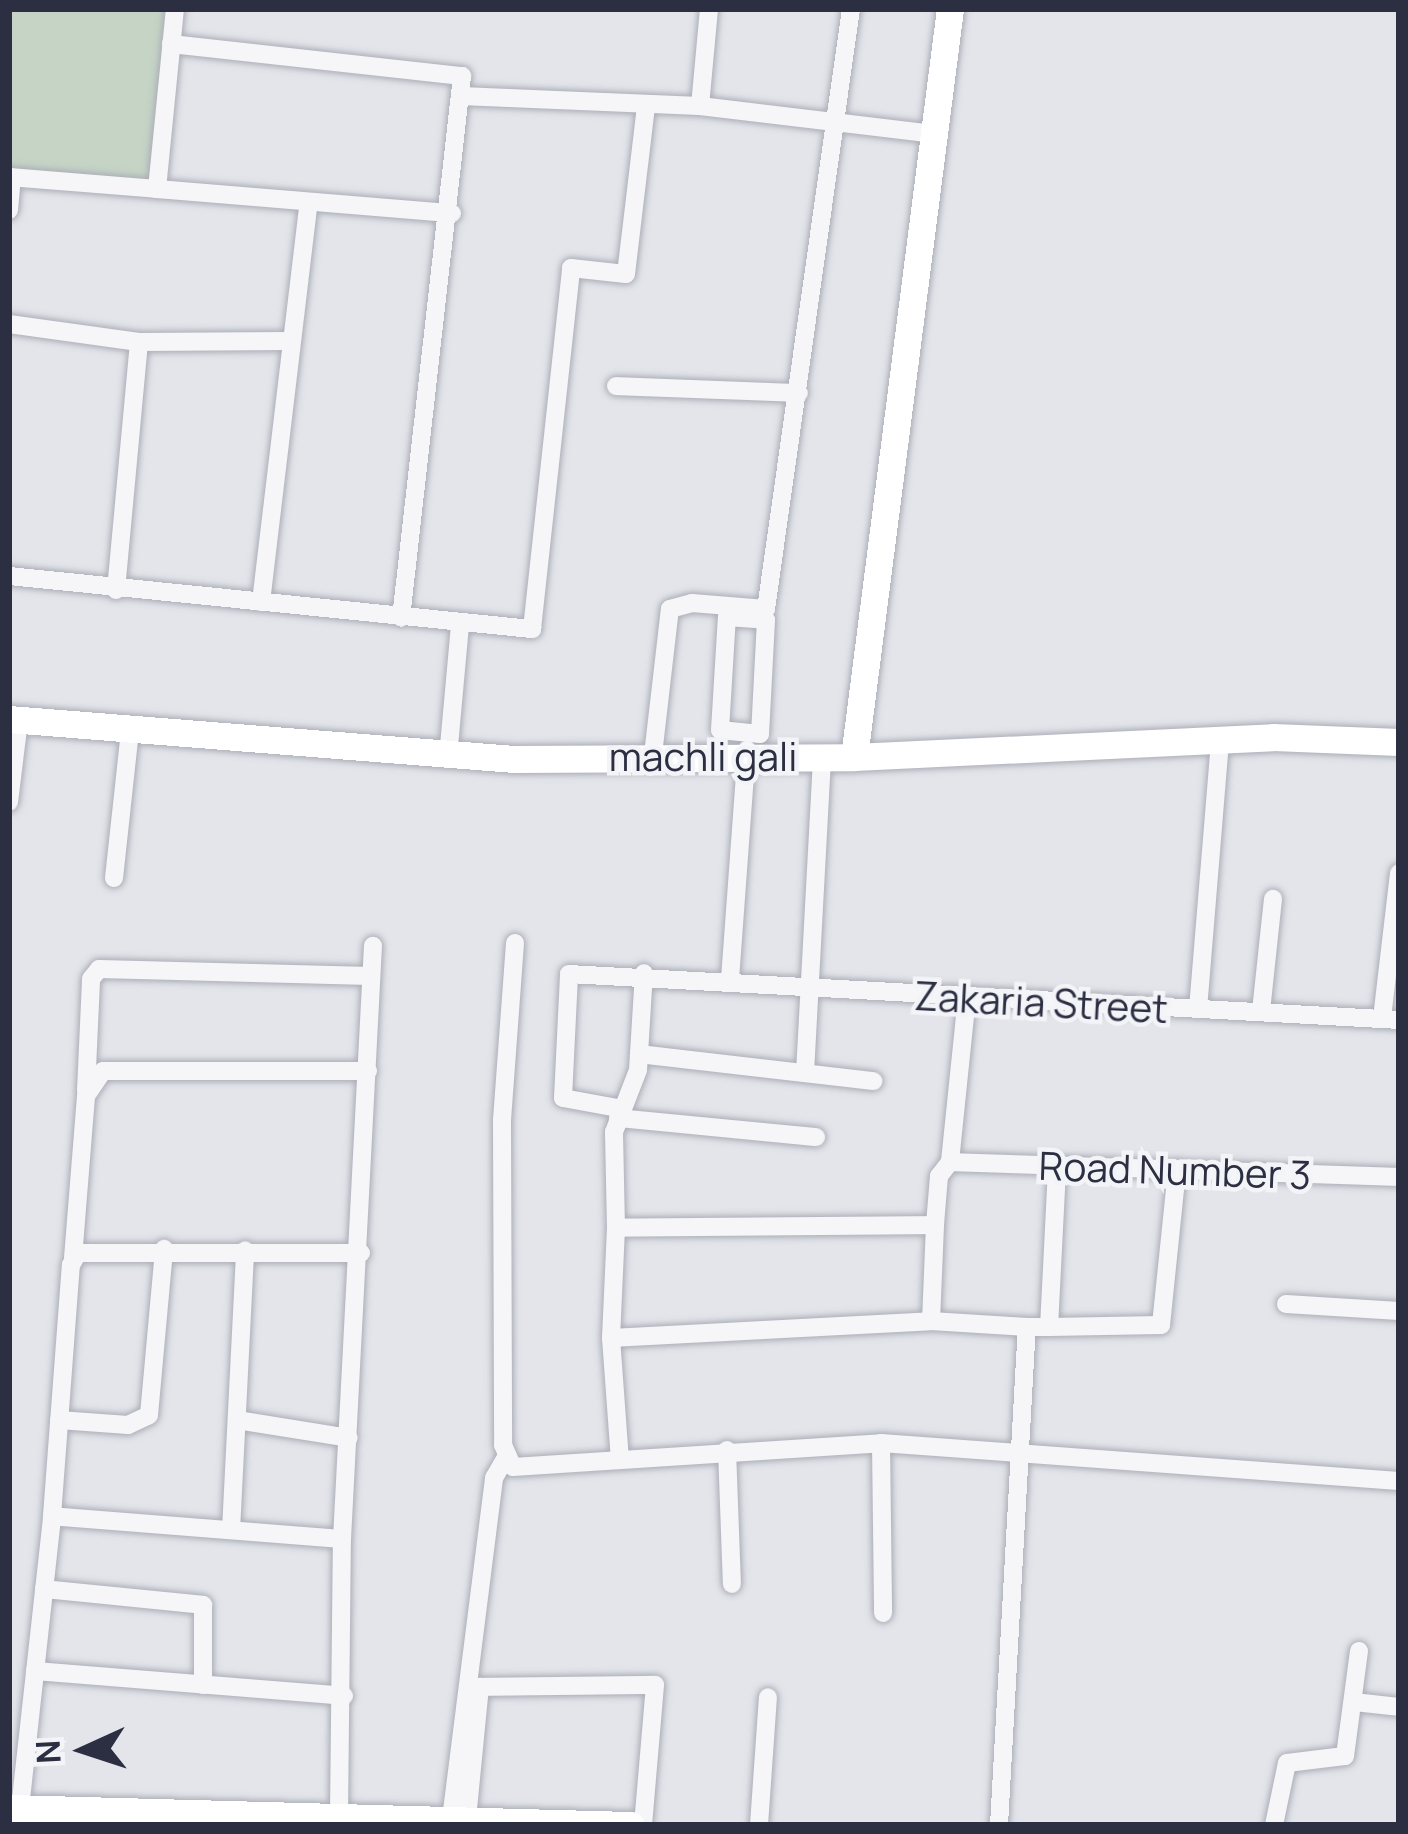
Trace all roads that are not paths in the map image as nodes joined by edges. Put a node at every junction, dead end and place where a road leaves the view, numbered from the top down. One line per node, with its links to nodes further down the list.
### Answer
1 (175, 9): 5 (street)
2 (709, 9): 8 (street)
3 (851, 9): 9 (street)
4 (950, 9): 10 (street)
5 (171, 44): 6 (street); 12 (street)
6 (461, 96): 7 (street); 15 (street)
7 (646, 106): 8 (street); 26 (street)
8 (700, 106): 9 (street)
9 (838, 122): 10 (street); 20 (street)
10 (935, 134): 35 (street)
11 (10, 177): 12 (street); 14 (street)
12 (157, 189): 13 (street)
13 (308, 207): 15 (street); 17 (street)
14 (9, 210)
15 (452, 213): 25 (street)
16 (9, 324): 18 (street)
17 (289, 341): 18 (street); 23 (street)
18 (139, 342): 22 (street)
19 (616, 386): 20 (street)
20 (799, 393): 24 (street)
21 (9, 576): 22 (street)
22 (116, 590): 23 (street)
23 (261, 602): 25 (street)
24 (756, 614): 31 (street); 31 (street); 32 (street)
25 (401, 618): 26 (street)
26 (460, 623): 34 (street)
27 (14, 719): 28 (street, machli gali); 36 (street)
28 (130, 730): 34 (street, machli gali); 38 (street)
29 (1220, 740): 30 (street, machli gali); 35 (street, machli gali); 47 (street)
30 (1399, 742)
31 (747, 743): 32 (street, machli gali); 33 (street, machli gali); 44 (street)
32 (653, 755): 34 (street, machli gali)
33 (821, 756): 35 (street, machli gali); 45 (street)
34 (448, 757)
35 (854, 757)
36 (9, 802)
37 (1399, 873): 49 (street)
38 (114, 878)
39 (1273, 898): 48 (street)
40 (515, 943): 79 (street)
41 (373, 946): 43 (street)
42 (644, 974): 44 (street, Zakaria Street); 50 (street); 55 (street, Zakaria Street)
43 (371, 976): 51 (street); 54 (street)
44 (730, 979): 45 (street, Zakaria Street)
45 (813, 986): 46 (street, Zakaria Street); 52 (street)
46 (967, 997): 47 (street, Zakaria Street); 57 (street)
47 (1198, 1009): 48 (street, Zakaria Street)
48 (1261, 1011): 49 (street, Zakaria Street)
49 (1390, 1019)
50 (639, 1054): 52 (street); 55 (street)
51 (368, 1071): 54 (street); 65 (street)
52 (805, 1073): 53 (street)
53 (873, 1081)
54 (86, 1096): 66 (street)
55 (621, 1114): 56 (street); 62 (street)
56 (816, 1137)
57 (950, 1162): 58 (street, Road Number 3); 61 (street)
58 (1057, 1168): 59 (street, Road Number 3); 71 (street)
59 (1178, 1169): 60 (street, Road Number 3); 71 (street)
60 (1399, 1177)
61 (935, 1226): 62 (street); 69 (street)
62 (616, 1228): 72 (street)
63 (164, 1249): 64 (street); 66 (street); 73 (street)
64 (245, 1250): 65 (street); 74 (street)
65 (361, 1252): 75 (street)
66 (73, 1258): 73 (street)
67 (1286, 1304): 68 (street)
68 (1399, 1311)
69 (931, 1321): 70 (street); 72 (street)
70 (1027, 1327): 71 (street); 77 (street)
71 (1049, 1327)
72 (611, 1338): 80 (street)
73 (59, 1420): 82 (street)
74 (237, 1420): 75 (street); 83 (street)
75 (349, 1438): 84 (street)
76 (881, 1443): 77 (street); 78 (street); 87 (street)
77 (1019, 1448): 81 (street); 101 (street)
78 (728, 1450): 80 (street); 85 (street)
79 (506, 1460): 80 (street); 97 (street)
80 (620, 1460)
81 (1399, 1481)
82 (52, 1516): 83 (street); 86 (street)
83 (231, 1530): 84 (street)
84 (342, 1539): 91 (street)
85 (732, 1584)
86 (44, 1589): 89 (street); 90 (street)
87 (884, 1613)
88 (1359, 1651): 93 (street)
89 (35, 1671): 90 (street); 95 (street)
90 (203, 1684): 91 (street)
91 (344, 1696): 96 (street)
92 (768, 1697): 100 (street)
93 (1354, 1702): 94 (street); 102 (street)
94 (1399, 1707)
95 (15, 1808): 96 (street)
96 (339, 1816): 97 (street)
97 (459, 1819): 98 (street); 99 (street)
98 (631, 1825)
99 (643, 1825)
100 (759, 1825)
101 (999, 1825)
102 (1274, 1825)

